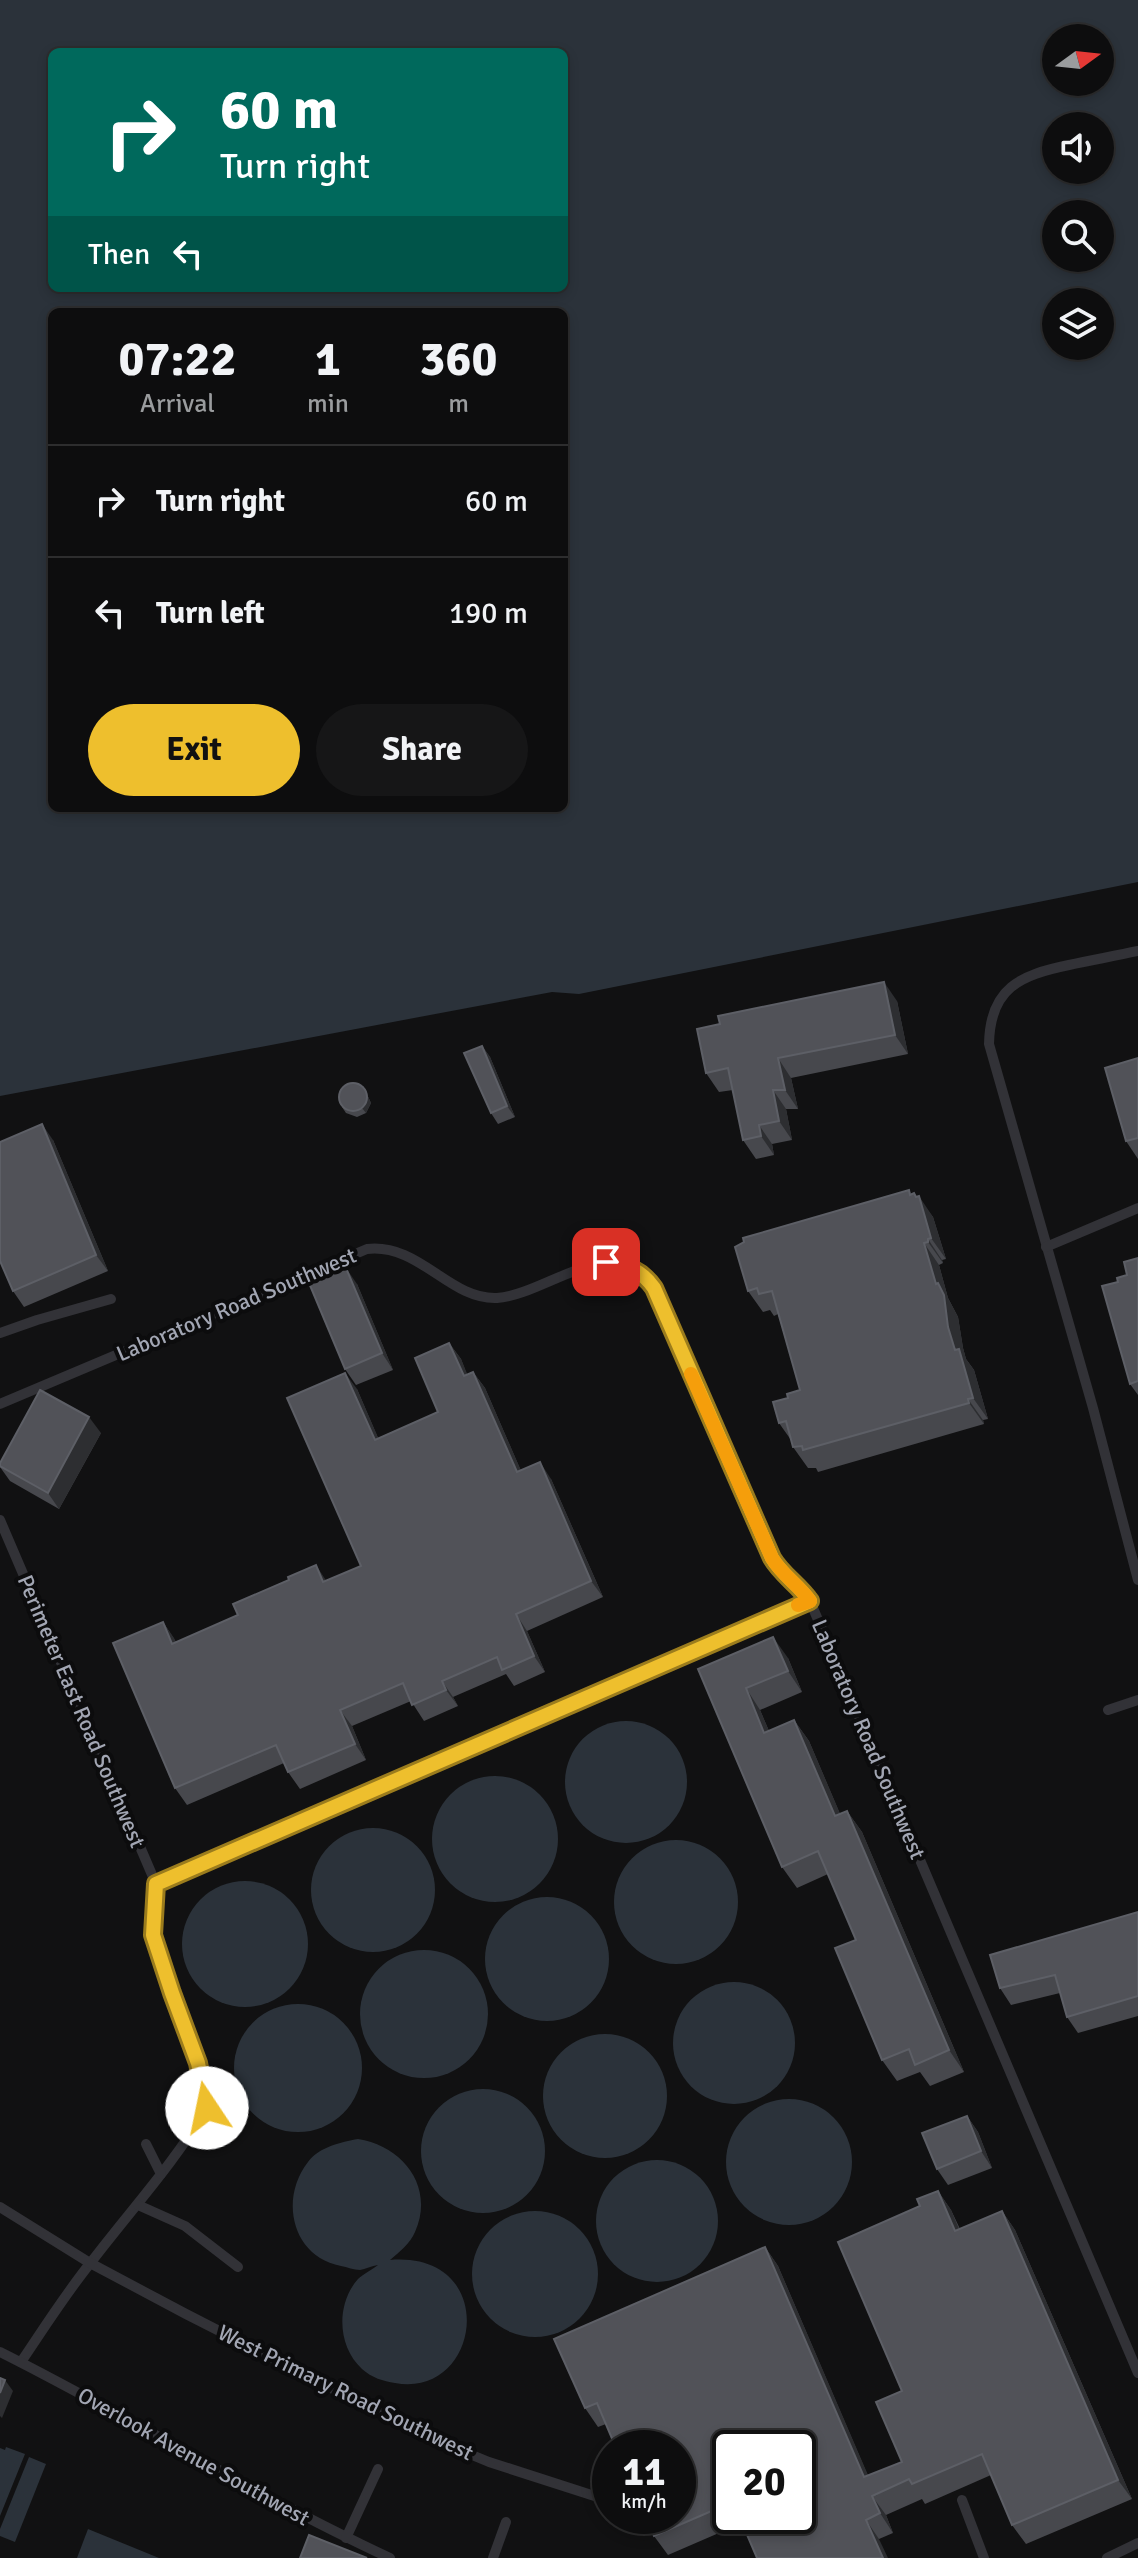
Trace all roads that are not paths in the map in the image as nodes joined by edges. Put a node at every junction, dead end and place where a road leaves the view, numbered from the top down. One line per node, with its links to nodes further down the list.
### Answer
1 (1138, 951): 2 (lane)
2 (1024, 1170): 3 (lane); 5 (lane)
3 (1013, 1173)
4 (1138, 1208): 5 (lane)
5 (1046, 1247): 10 (lane)
6 (111, 1299): 7 (lane)
7 (0, 1333)
8 (0, 1404): 12 (lane, Laboratory Road Southwest)
9 (0, 1520): 15 (lane, Perimeter East Road Southwest)
10 (1132, 1536): 11 (lane)
11 (1138, 1580)
12 (810, 1601): 15 (lane); 24 (lane, Laboratory Road Southwest)
13 (1138, 1700): 14 (lane)
14 (1108, 1710)
15 (156, 1884): 17 (lane, Perimeter East Road Southwest)
16 (146, 2144): 17 (lane)
17 (161, 2174): 18 (lane, Perimeter East Road Southwest)
18 (138, 2205): 20 (lane, Perimeter East Road Southwest); 21 (lane)
19 (0, 2207): 20 (lane, West Primary Road Southwest)
20 (90, 2263): 23 (lane, Perimeter East Road Southwest); 26 (lane, West Primary Road Southwest)
21 (238, 2267)
22 (0, 2352): 23 (lane, Overlook Avenue Southwest)
23 (21, 2362): 29 (lane, Overlook Avenue Southwest)
24 (1138, 2373)
25 (378, 2469): 29 (lane)
26 (592, 2495)
27 (962, 2500): 33 (lane)
28 (506, 2522): 32 (lane)
29 (346, 2538): 31 (lane, Overlook Avenue Southwest)
30 (1138, 2543): 34 (lane)
31 (390, 2558)
32 (493, 2558)
33 (984, 2558)
34 (1107, 2558)

